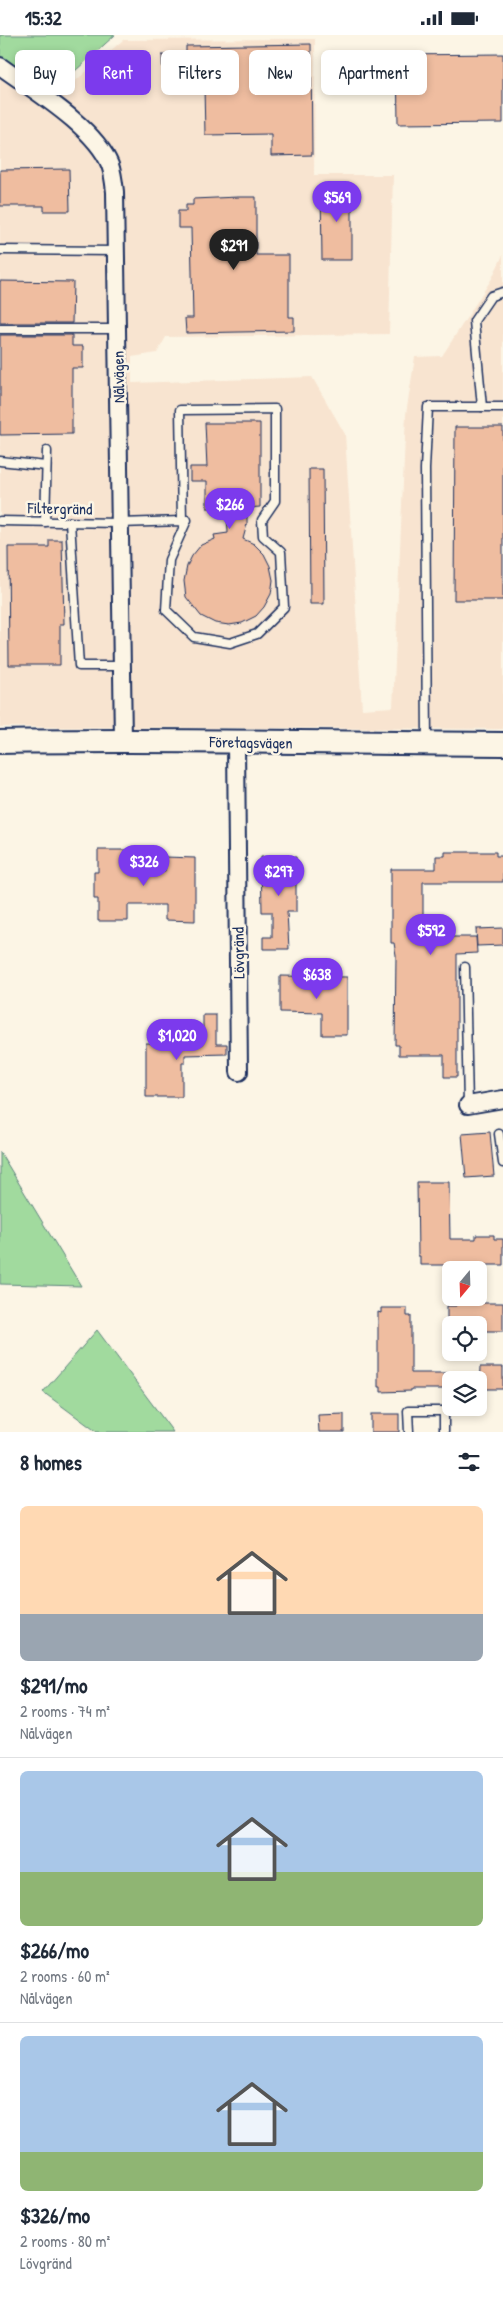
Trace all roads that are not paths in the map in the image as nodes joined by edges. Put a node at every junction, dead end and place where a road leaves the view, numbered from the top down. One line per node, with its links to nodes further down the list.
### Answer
1 (0, 66): 3 (street, Nålvägen)
2 (0, 250): 3 (lane)
3 (116, 251): 6 (street, Nålvägen)
4 (503, 292): 7 (lane)
5 (0, 329): 6 (lane)
6 (117, 329): 16 (street, Nålvägen)
7 (482, 407): 8 (lane); 21 (lane)
8 (503, 407)
9 (47, 451): 11 (lane)
10 (0, 461): 11 (lane)
11 (46, 465): 14 (lane)
12 (0, 521): 14 (lane, Filtergränd)
13 (182, 521): 13 (lane); 16 (lane, Filtergränd)
14 (45, 522): 15 (lane, Filtergränd)
15 (70, 522): 16 (lane, Filtergränd); 17 (lane)
16 (120, 523): 17 (street, Nålvägen)
17 (122, 667): 18 (street, Nålvägen)
18 (123, 740): 19 (street, Företagsvägen); 20 (street, Företagsvägen)
19 (0, 742)
20 (236, 743): 21 (street, Företagsvägen); 24 (street, Lövgränd)
21 (427, 743): 22 (street, Företagsvägen)
22 (503, 744)
23 (464, 967): 26 (lane)
24 (239, 1073)
25 (503, 1099): 26 (street)
26 (468, 1105)
27 (499, 1134): 28 (lane)
28 (503, 1163)
29 (409, 1432): 30 (lane)
30 (444, 1432)

